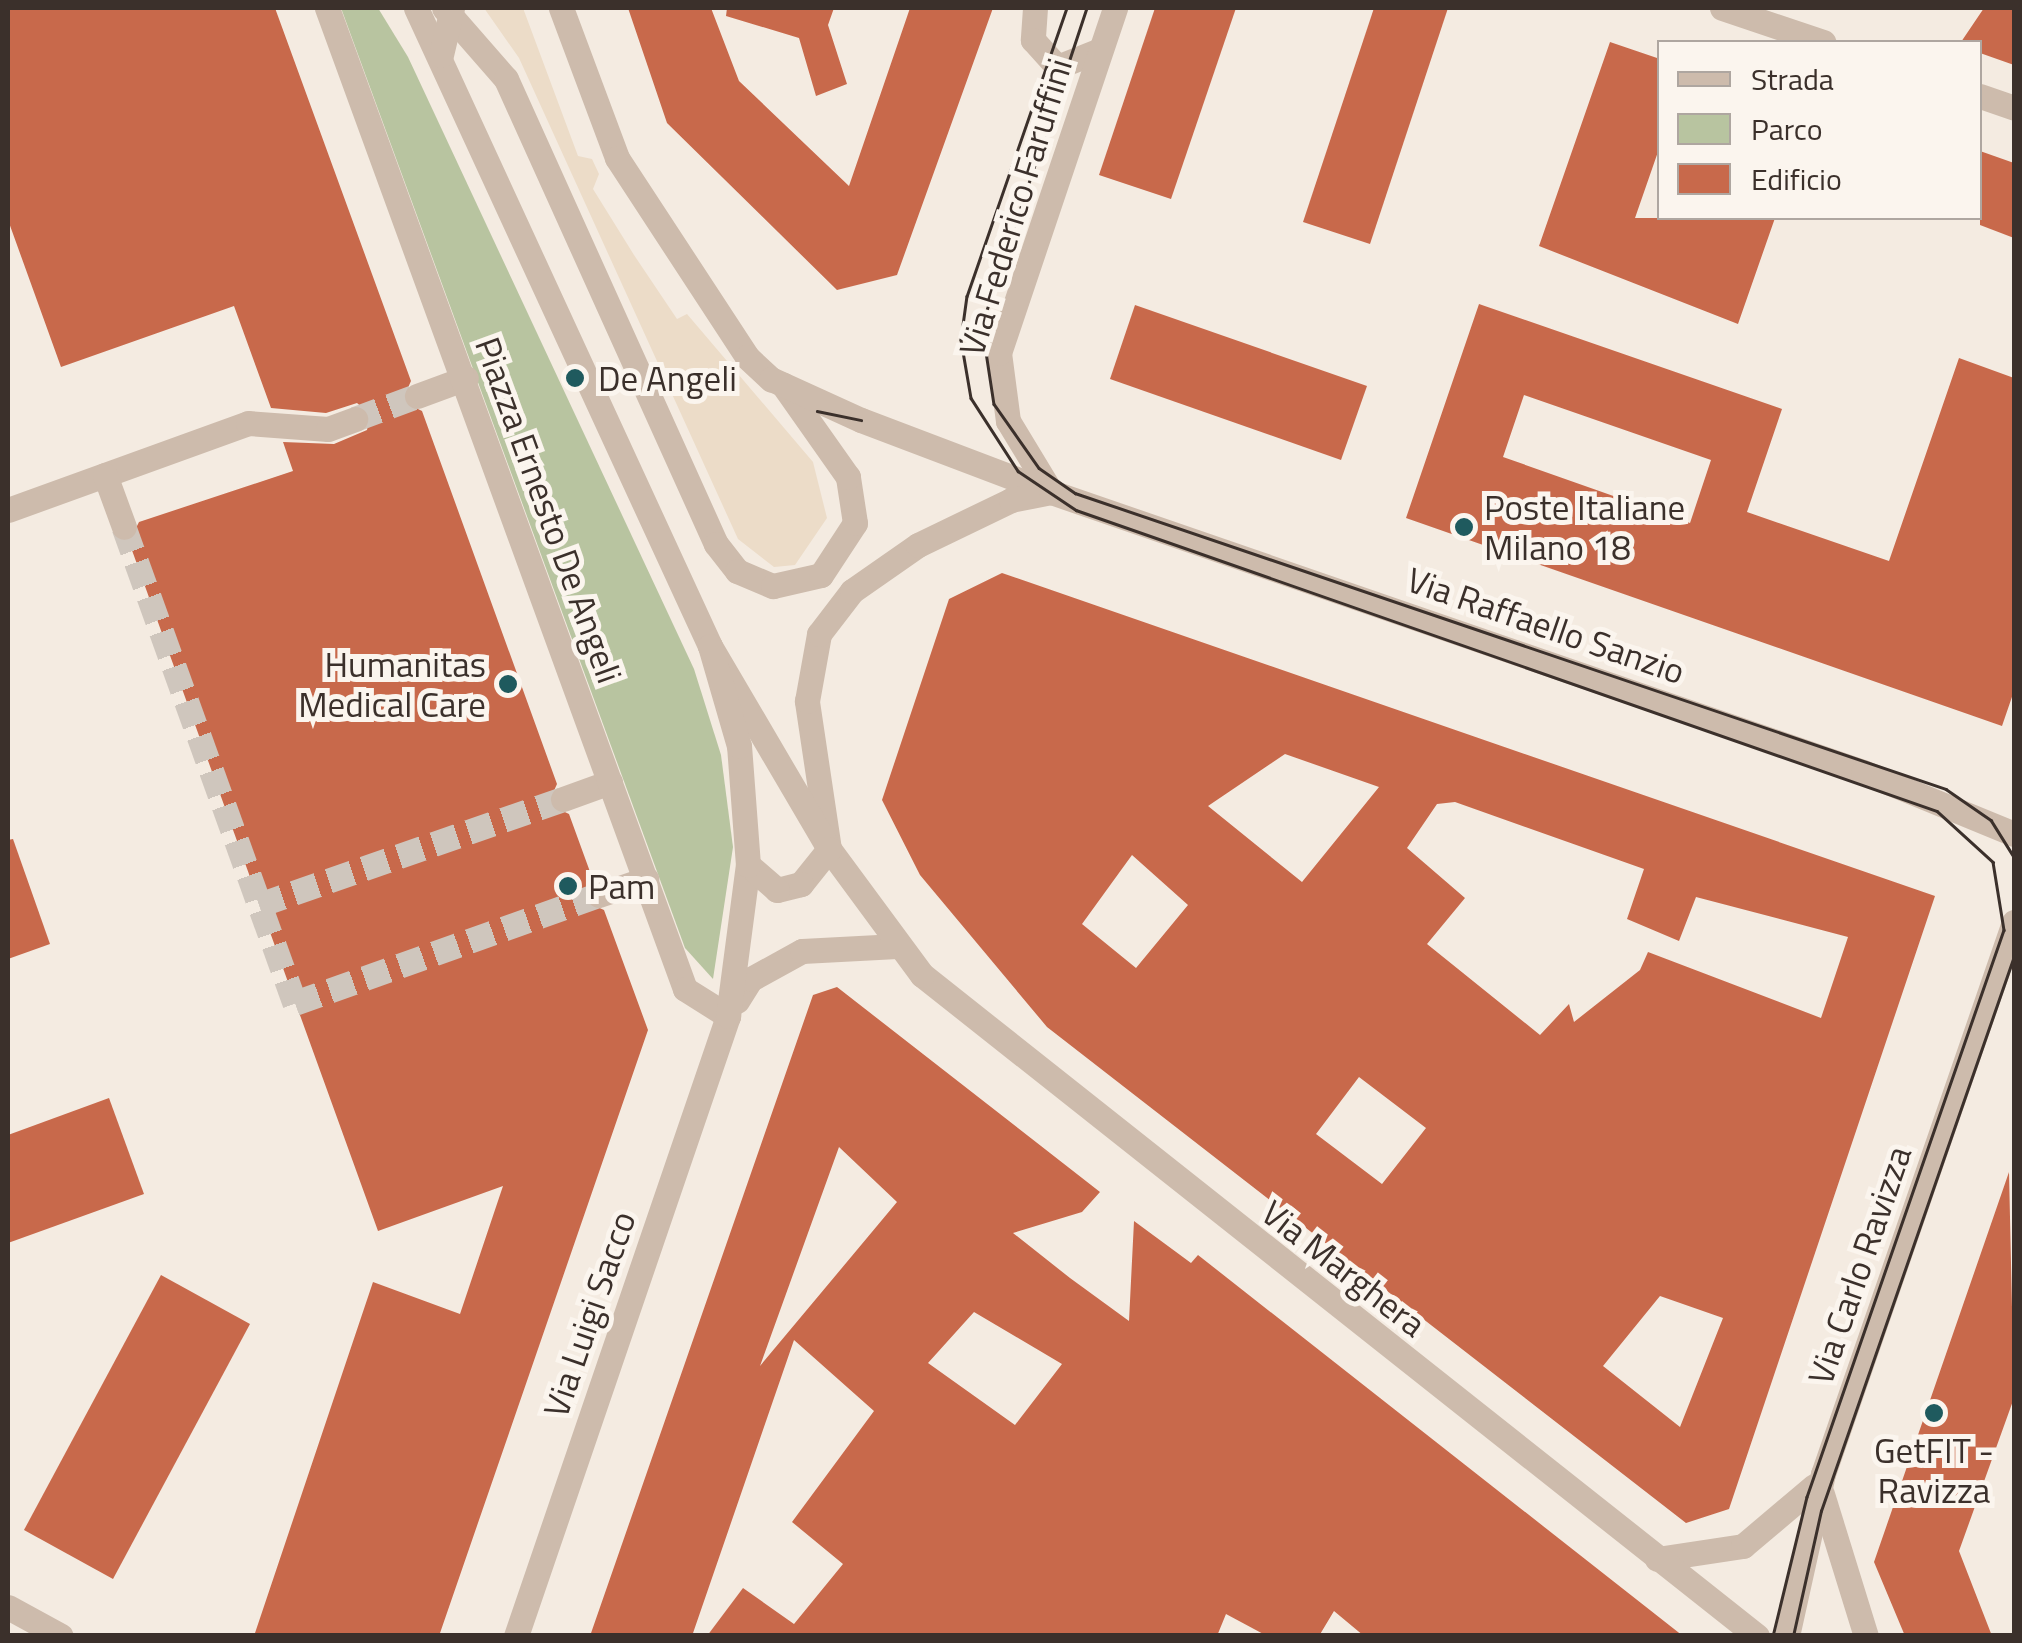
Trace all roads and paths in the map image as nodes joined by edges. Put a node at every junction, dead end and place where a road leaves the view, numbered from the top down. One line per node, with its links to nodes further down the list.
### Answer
1 (327, 8): 13 (street, Piazza Ernesto De Angeli)
2 (416, 8): 10 (street)
3 (561, 8): 14 (street)
4 (1035, 8): 9 (street, Via Federico Faruffini)
5 (1115, 8): 9 (street, Via Federico Faruffini)
6 (1722, 8): 8 (street)
7 (449, 10): 10 (street); 14 (street)
8 (1818, 40)
9 (1100, 50): 18 (street, Via Federico Faruffini)
10 (441, 56): 21 (street)
11 (1982, 97): 12 (street)
12 (2014, 108)
13 (466, 378): 15 (street); 22 (street, Piazza Ernesto De Angeli)
14 (783, 385): 18 (street)
15 (416, 396)
16 (355, 419): 17 (street)
17 (105, 474): 19 (street); 20 (street)
18 (1050, 492): 24 (street, Via Raffaello Sanzio); 25 (street)
19 (8, 510)
20 (124, 527)
21 (710, 646): 25 (street); 26 (street)
22 (610, 782): 23 (street); 27 (street, Piazza Ernesto De Angeli)
23 (563, 799)
24 (2014, 834)
25 (828, 848): 26 (street); 30 (street)
26 (748, 865): 31 (street)
27 (646, 879): 28 (street); 31 (street, Piazza Ernesto De Angeli)
28 (599, 895)
29 (2014, 922): 32 (street, Via Carlo Ravizza)
30 (897, 946): 31 (street); 33 (street, Via Marghera)
31 (728, 1016): 36 (street, Via Luigi Sacco)
32 (1823, 1474): 33 (street); 38 (street, Via Carlo Ravizza); 39 (street)
33 (1657, 1559): 37 (street, Via Marghera)
34 (8, 1608): 35 (street)
35 (61, 1636)
36 (516, 1636)
37 (1757, 1636)
38 (1787, 1636)
39 (1866, 1636)

